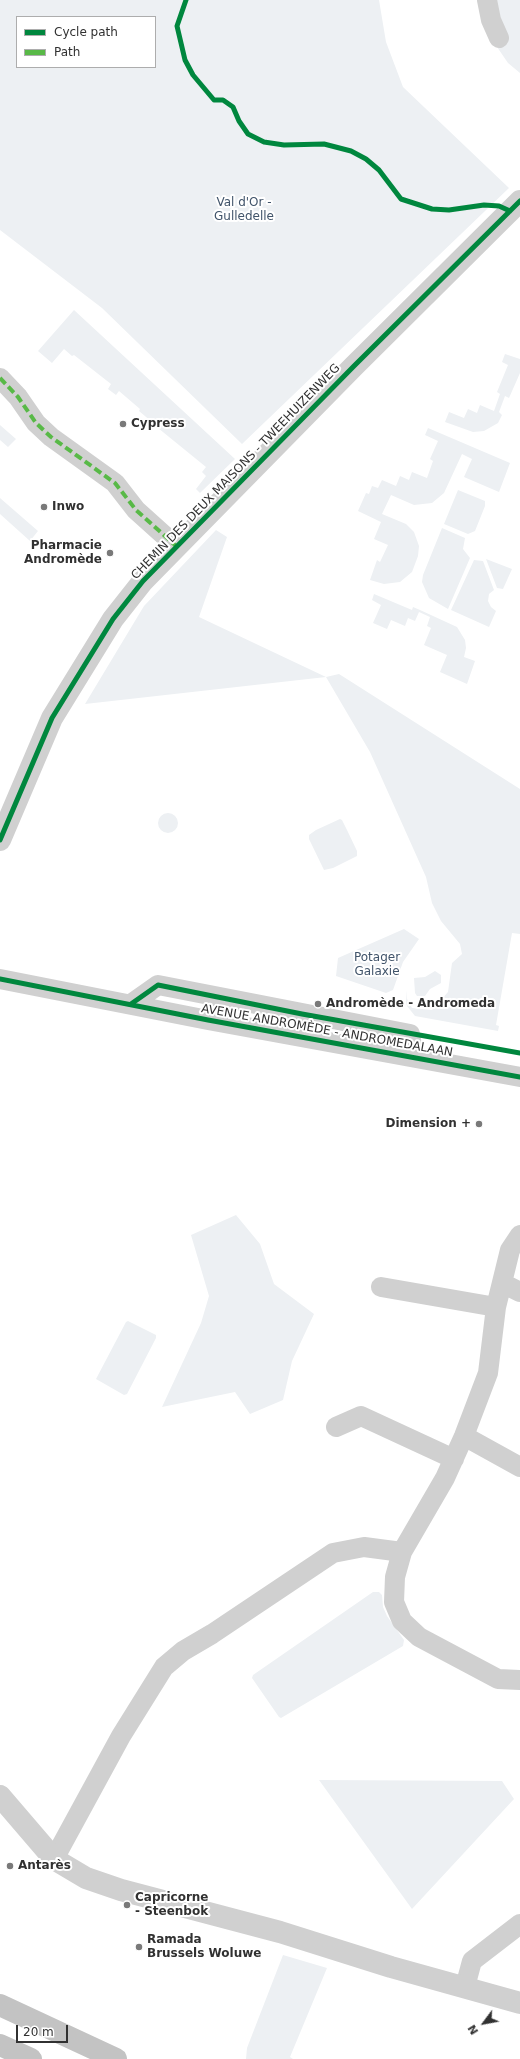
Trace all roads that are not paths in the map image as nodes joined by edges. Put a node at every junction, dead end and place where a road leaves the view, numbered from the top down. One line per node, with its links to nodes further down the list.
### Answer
1 (487, 0): 2 (street)
2 (499, 38)
3 (520, 201): 5 (street, CHEMIN DES DEUX MAISONS - TWEEHUIZENWEG)
4 (0, 378): 5 (street)
5 (176, 546): 6 (street, CHEMIN DES DEUX MAISONS - TWEEHUIZENWEG)
6 (0, 840)
7 (0, 979): 8 (street, AVENUE ANDROMÈDE - ANDROMEDALAAN)
8 (520, 1076)
9 (520, 1235): 10 (street)
10 (502, 1283): 12 (street); 13 (street)
11 (381, 1287): 13 (street)
12 (520, 1292)
13 (496, 1307): 15 (street)
14 (336, 1427): 16 (street)
15 (464, 1436): 16 (street); 17 (street)
16 (454, 1458): 18 (street)
17 (520, 1467)
18 (402, 1552): 19 (street); 21 (street)
19 (520, 1680)
20 (0, 1796): 21 (street)
21 (54, 1860): 23 (street)
22 (520, 1924): 23 (street)
23 (466, 1987): 24 (street)
24 (520, 2003)
25 (0, 2005): 28 (highway)
26 (0, 2045): 27 (highway)
27 (32, 2059)
28 (116, 2059)

